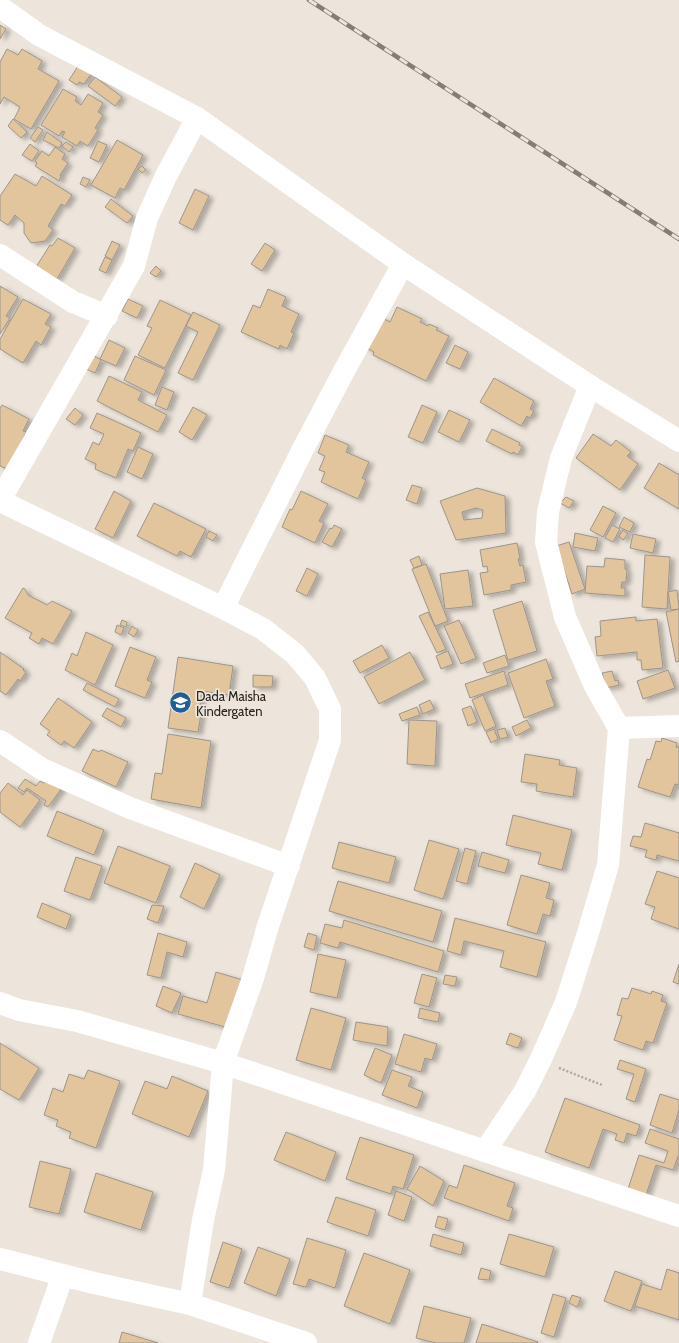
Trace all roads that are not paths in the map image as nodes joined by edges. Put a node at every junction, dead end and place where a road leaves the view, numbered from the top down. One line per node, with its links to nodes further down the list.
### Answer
1 (0, 8): 2 (street)
2 (197, 118): 4 (street); 5 (street)
3 (0, 255): 5 (street)
4 (403, 264): 6 (street); 9 (street)
5 (107, 316): 8 (street)
6 (590, 386): 7 (street); 11 (street)
7 (679, 440)
8 (0, 501): 9 (street)
9 (223, 608): 13 (street)
10 (679, 726): 11 (street)
11 (619, 728): 16 (street)
12 (0, 741): 13 (street)
13 (289, 866): 15 (street)
14 (0, 1003): 15 (street)
15 (223, 1063): 16 (street); 20 (street)
16 (485, 1151): 17 (street)
17 (679, 1216)
18 (0, 1259): 19 (street)
19 (63, 1275): 20 (street); 21 (street)
20 (190, 1304): 22 (street)
21 (39, 1343)
22 (306, 1343)

